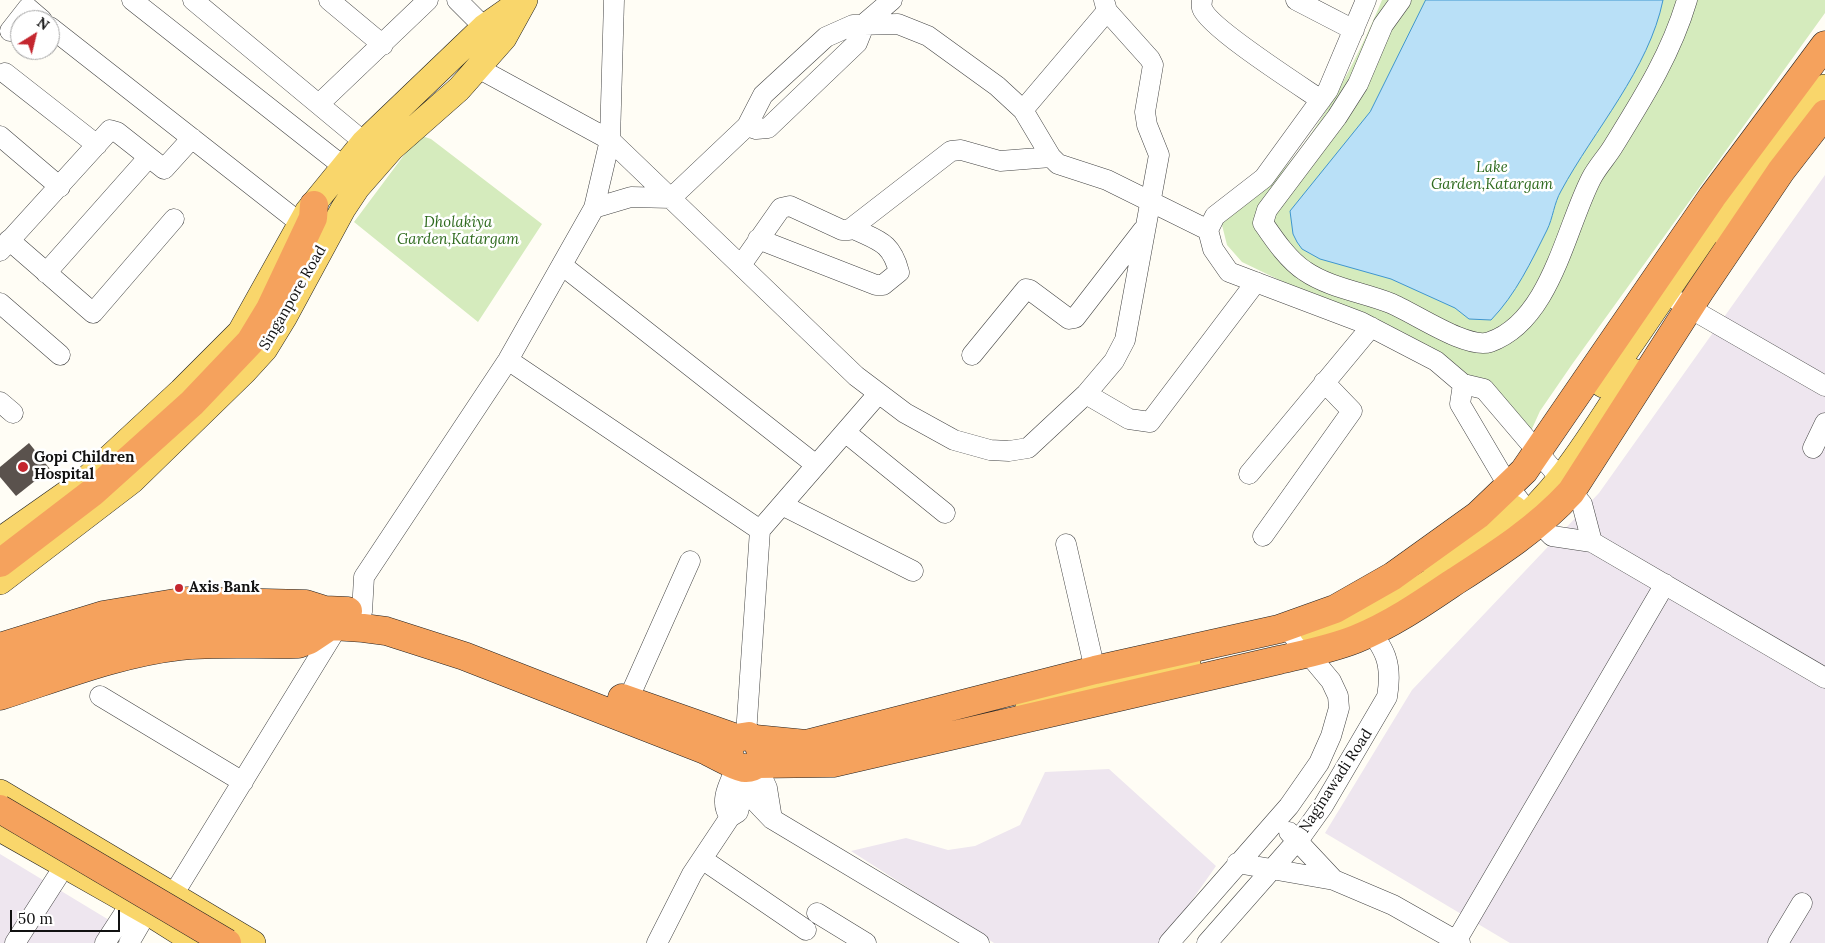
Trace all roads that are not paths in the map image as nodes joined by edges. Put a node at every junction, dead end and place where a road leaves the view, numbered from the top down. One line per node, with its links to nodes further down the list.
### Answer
1 (132, 0): 36 (street)
2 (193, 0): 25 (street)
3 (329, 0): 19 (street)
4 (428, 0): 19 (street)
5 (457, 0): 16 (street)
6 (524, 0): 16 (main road, Singanpore Road); 21 (main road, Singanpore Road)
7 (614, 0): 31 (street)
8 (892, 0): 15 (street)
9 (1202, 0): 24 (street)
10 (1296, 0): 17 (street)
11 (1366, 0): 17 (street)
12 (1401, 0): 13 (street)
13 (1686, 0)
14 (1105, 5): 26 (street); 40 (street)
15 (865, 23): 26 (street); 28 (street); 28 (street)
16 (484, 27): 32 (main road, Singanpore Road)
17 (1354, 30): 24 (street)
18 (60, 35): 30 (street)
19 (383, 45): 25 (street)
20 (1825, 45): 68 (highway)
21 (478, 68): 31 (street); 81 (main road, Singanpore Road)
22 (5, 73): 33 (street)
23 (1825, 87): 37 (main road)
24 (1321, 100): 46 (street)
25 (319, 104): 32 (street)
26 (1023, 110): 34 (street)
27 (1825, 114): 54 (highway)
28 (747, 126): 39 (street)
29 (0, 136): 38 (street)
30 (192, 138): 35 (street); 43 (street)
31 (610, 140): 39 (street); 41 (street)
32 (364, 142): 36 (main road, Singanpore Road)
33 (97, 145): 35 (street); 38 (street)
34 (1051, 157): 40 (street); 44 (street)
35 (148, 158): 51 (street)
36 (344, 166): 43 (main road, Singanpore Road)
37 (1761, 170): 54 (main road); 68 (main road)
38 (60, 188): 48 (street)
39 (672, 198): 41 (street); 49 (street)
40 (1151, 200): 45 (street); 46 (street)
41 (594, 208): 50 (street)
42 (174, 218): 51 (street)
43 (305, 224): 75 (main road, Singanpore Road); 79 (highway)
44 (852, 228): 47 (street); 47 (street)
45 (1144, 230): 57 (street); 63 (street)
46 (1208, 230): 52 (street)
47 (758, 239): 49 (street)
48 (5, 245): 51 (street)
49 (741, 264): 62 (street)
50 (563, 266): 58 (street); 67 (street)
51 (46, 273)
52 (1256, 282): 55 (street); 63 (street)
53 (0, 303): 56 (street)
54 (1684, 305): 61 (street); 68 (highway)
55 (1371, 327): 59 (street); 60 (street)
56 (60, 355)
57 (972, 355)
58 (508, 360): 73 (street); 83 (street)
59 (1324, 382): 69 (street); 74 (street)
60 (1463, 384): 68 (street); 71 (street)
61 (1825, 386)
62 (878, 394): 63 (street); 65 (street)
63 (1086, 394)
64 (1825, 423): 66 (street)
65 (845, 432): 67 (street); 72 (street)
66 (1813, 448)
67 (816, 465): 70 (street)
68 (1554, 473): 71 (highway); 71 (highway); 76 (street)
69 (1249, 474)
70 (782, 505): 73 (street); 80 (street)
71 (1524, 506): 76 (street); 84 (highway); 84 (highway)
72 (945, 513)
73 (760, 530): 95 (street)
74 (1263, 536)
75 (0, 540)
76 (1592, 542): 82 (street)
77 (1066, 544): 89 (street)
78 (690, 561): 94 (street)
79 (0, 563)
80 (913, 571)
81 (0, 582)
82 (1665, 584): 91 (street); 111 (street)
83 (362, 612): 85 (highway); 94 (highway)
84 (1360, 616): 86 (highway); 86 (highway); 102 (street, Naginawadi Road)
85 (320, 619): 87 (highway); 88 (highway); 90 (highway); 92 (highway); 95 (highway); 97 (street)
86 (1295, 639): 89 (highway); 96 (main road); 96 (highway); 100 (street, Naginawadi Road)
87 (0, 646)
88 (0, 658)
89 (1095, 670): 96 (highway)
90 (0, 671)
91 (1825, 678)
92 (0, 696)
93 (100, 696): 97 (street)
94 (628, 700): 95 (highway)
95 (744, 753): 96 (highway); 103 (street); 120 (street)
96 (804, 753)
97 (242, 782): 108 (street)
98 (0, 792): 108 (main road)
99 (0, 809): 116 (highway, bridge)
100 (1277, 820): 102 (street); 104 (street, Naginawadi Road)
101 (0, 828): 105 (main road)
102 (1297, 840): 106 (street, Naginawadi Road); 107 (street)
103 (702, 860): 118 (street); 119 (street)
104 (1237, 863): 106 (street); 121 (street, Naginawadi Road)
105 (66, 865): 110 (main road); 112 (street)
106 (1271, 869): 107 (street); 122 (street, Naginawadi Road)
107 (1334, 880): 111 (street)
108 (173, 896): 110 (street); 117 (main road)
109 (1802, 903): 123 (street)
110 (146, 912): 113 (street); 114 (street); 115 (main road)
111 (1457, 942)
112 (14, 943)
113 (105, 943)
114 (129, 943)
115 (196, 943)
116 (227, 943)
117 (253, 943)
118 (657, 943)
119 (866, 943)
120 (979, 943)
121 (1169, 943)
122 (1207, 943)
123 (1778, 943)

